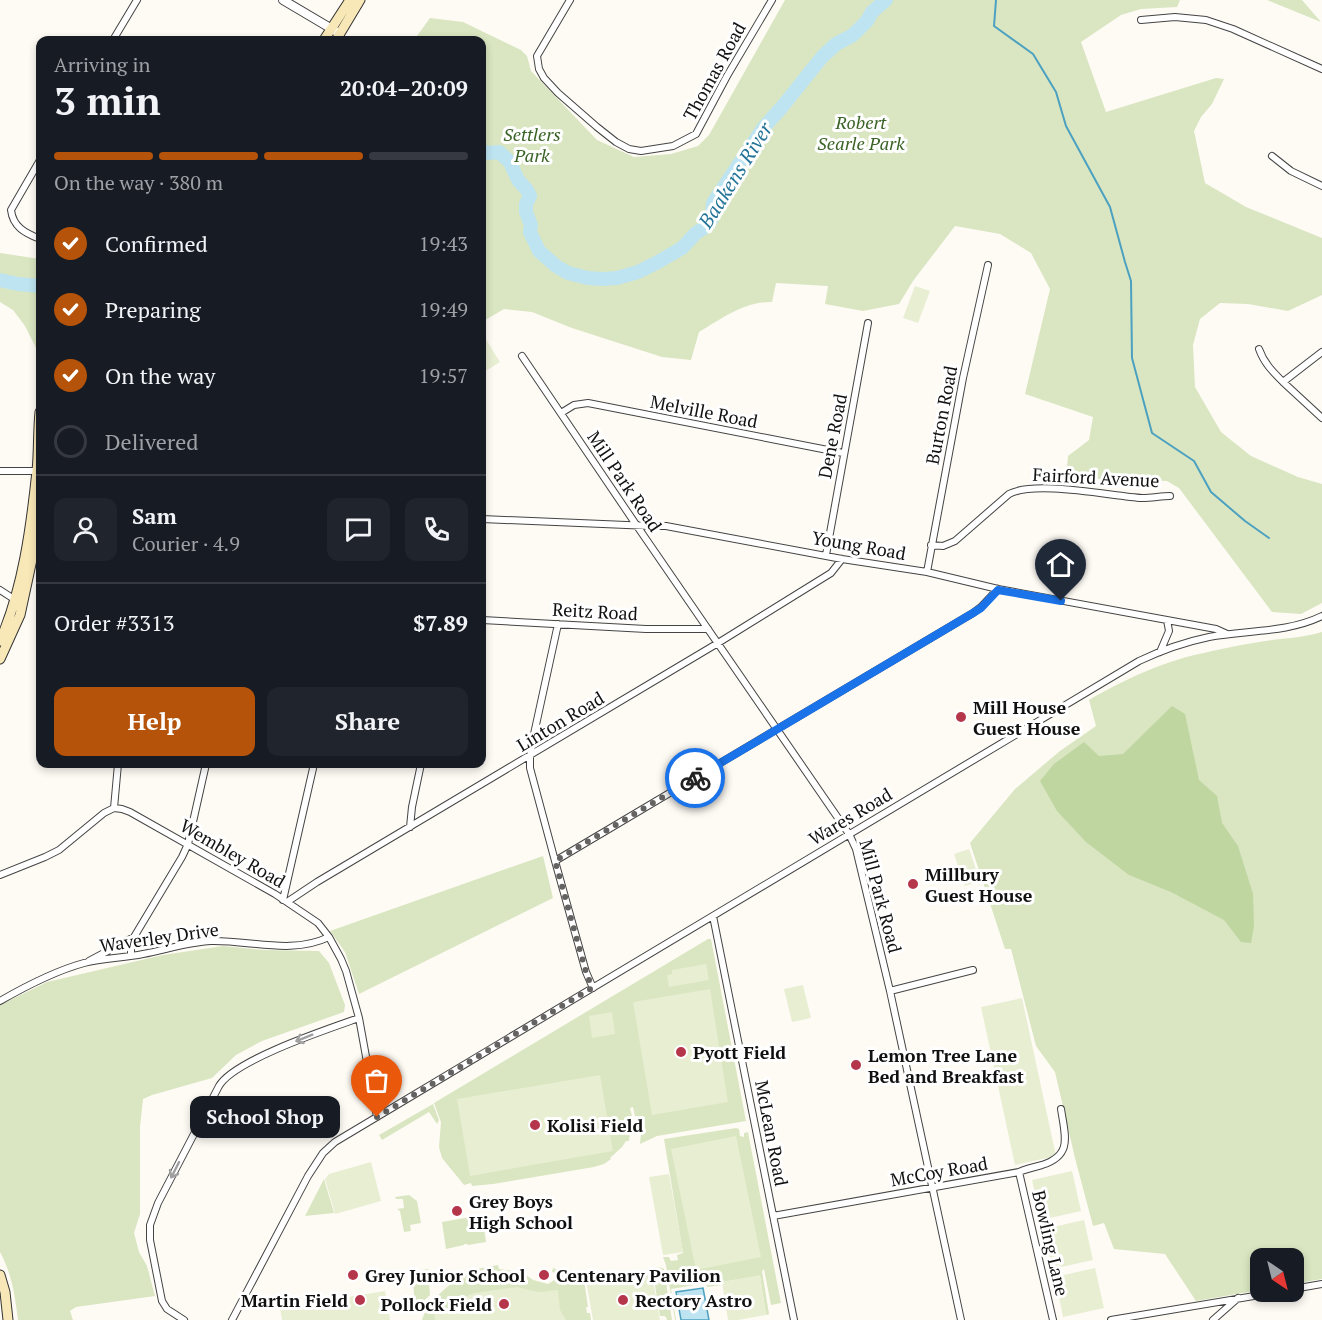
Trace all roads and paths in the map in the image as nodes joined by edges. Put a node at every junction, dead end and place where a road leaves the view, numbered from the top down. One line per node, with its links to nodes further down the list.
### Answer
1 (137, 0): 9 (street)
2 (283, 0): 8 (street)
3 (350, 0): 8 (main road)
4 (360, 0): 8 (main road)
5 (570, 0): 6 (street, Thomas Road)
6 (772, 0)
7 (1141, 20): 10 (street)
8 (336, 34)
9 (115, 36)
10 (1322, 69)
11 (1272, 156): 13 (street)
12 (36, 167): 14 (street)
13 (1322, 186)
14 (36, 237)
15 (988, 265): 31 (street, Burton Road)
16 (868, 323): 23 (street, Dene Road)
17 (1259, 349): 20 (street)
18 (1322, 352): 20 (street)
19 (522, 356): 21 (street, Mill Park Road)
20 (1282, 382): 22 (street)
21 (561, 413): 23 (street, Melville Road); 29 (street, Mill Park Road)
22 (1322, 418)
23 (843, 453): 32 (street, Dene Road)
24 (0, 471): 25 (street)
25 (36, 471)
26 (36, 478): 37 (main road)
27 (1170, 496): 31 (street, Fairford Avenue)
28 (486, 519): 29 (street, Young Road)
29 (637, 526): 32 (street, Young Road); 42 (street, Mill Park Road)
30 (36, 540): 37 (main road)
31 (931, 545): 34 (street, Burton Road)
32 (826, 555): 33 (street, Young Road)
33 (843, 559): 34 (street, Young Road); 45 (street, Linton Road)
34 (927, 572): 36 (street, Young Road)
35 (0, 590): 37 (street)
36 (998, 590): 40 (street, Young Road); 48 (street)
37 (19, 602): 44 (main road); 47 (main road)
38 (1322, 616): 43 (street, Wares Road)
39 (486, 620): 41 (street, Reitz Road)
40 (1167, 620): 43 (street, Young Road); 46 (street)
41 (558, 624): 42 (street, Reitz Road); 49 (street)
42 (708, 629): 45 (street, Mill Park Road)
43 (1228, 634): 46 (street, Wares Road)
44 (0, 641)
45 (718, 643): 48 (street, Mill Park Road); 49 (street, Linton Road)
46 (1160, 652): 56 (street, Wares Road)
47 (0, 659)
48 (776, 729): 56 (street, Mill Park Road); 58 (street)
49 (530, 756): 55 (street, Linton Road); 58 (street)
50 (118, 768): 54 (street)
51 (206, 768): 57 (street)
52 (313, 768): 60 (street)
53 (420, 768): 55 (street)
54 (114, 808): 57 (street, Wembley Road); 59 (street)
55 (410, 827): 60 (street, Linton Road)
56 (849, 834): 61 (street, Wares Road); 68 (street, Mill Park Road)
57 (188, 844): 60 (street, Wembley Road); 62 (street)
58 (555, 861): 67 (street)
59 (0, 875)
60 (285, 901): 63 (street, Wembley Road)
61 (713, 916): 67 (street, Wares Road); 75 (street, McLean Road)
62 (134, 937): 64 (street); 65 (street)
63 (329, 937): 64 (street, Waverley Drive); 70 (street, Wembley Road)
64 (131, 957): 65 (street, Waverley Drive)
65 (85, 963): 69 (street, Waverley Drive)
66 (973, 970): 68 (street)
67 (592, 988): 72 (street, Wares Road)
68 (890, 991): 74 (street, Mill Park Road)
69 (0, 1001)
70 (359, 1018): 72 (street, Wembley Road); 83 (street, one-way to 83)
71 (1061, 1109): 73 (street, McCoy Road)
72 (377, 1117): 84 (street, Wares Road)
73 (1019, 1172): 74 (street, McCoy Road); 87 (street, Bowling Lane)
74 (933, 1188): 75 (street, McCoy Road); 86 (street, Mill Park Road)
75 (773, 1216): 85 (street, McLean Road)
76 (0, 1275): 82 (main road)
77 (1322, 1284): 78 (street)
78 (1304, 1287)
79 (1250, 1296): 80 (street)
80 (1238, 1298): 81 (street); 90 (street)
81 (1159, 1311): 88 (street); 89 (street)
82 (8, 1320)
83 (184, 1320)
84 (232, 1320)
85 (794, 1320)
86 (961, 1320)
87 (1053, 1320)
88 (1111, 1320)
89 (1162, 1320)
90 (1213, 1320)

